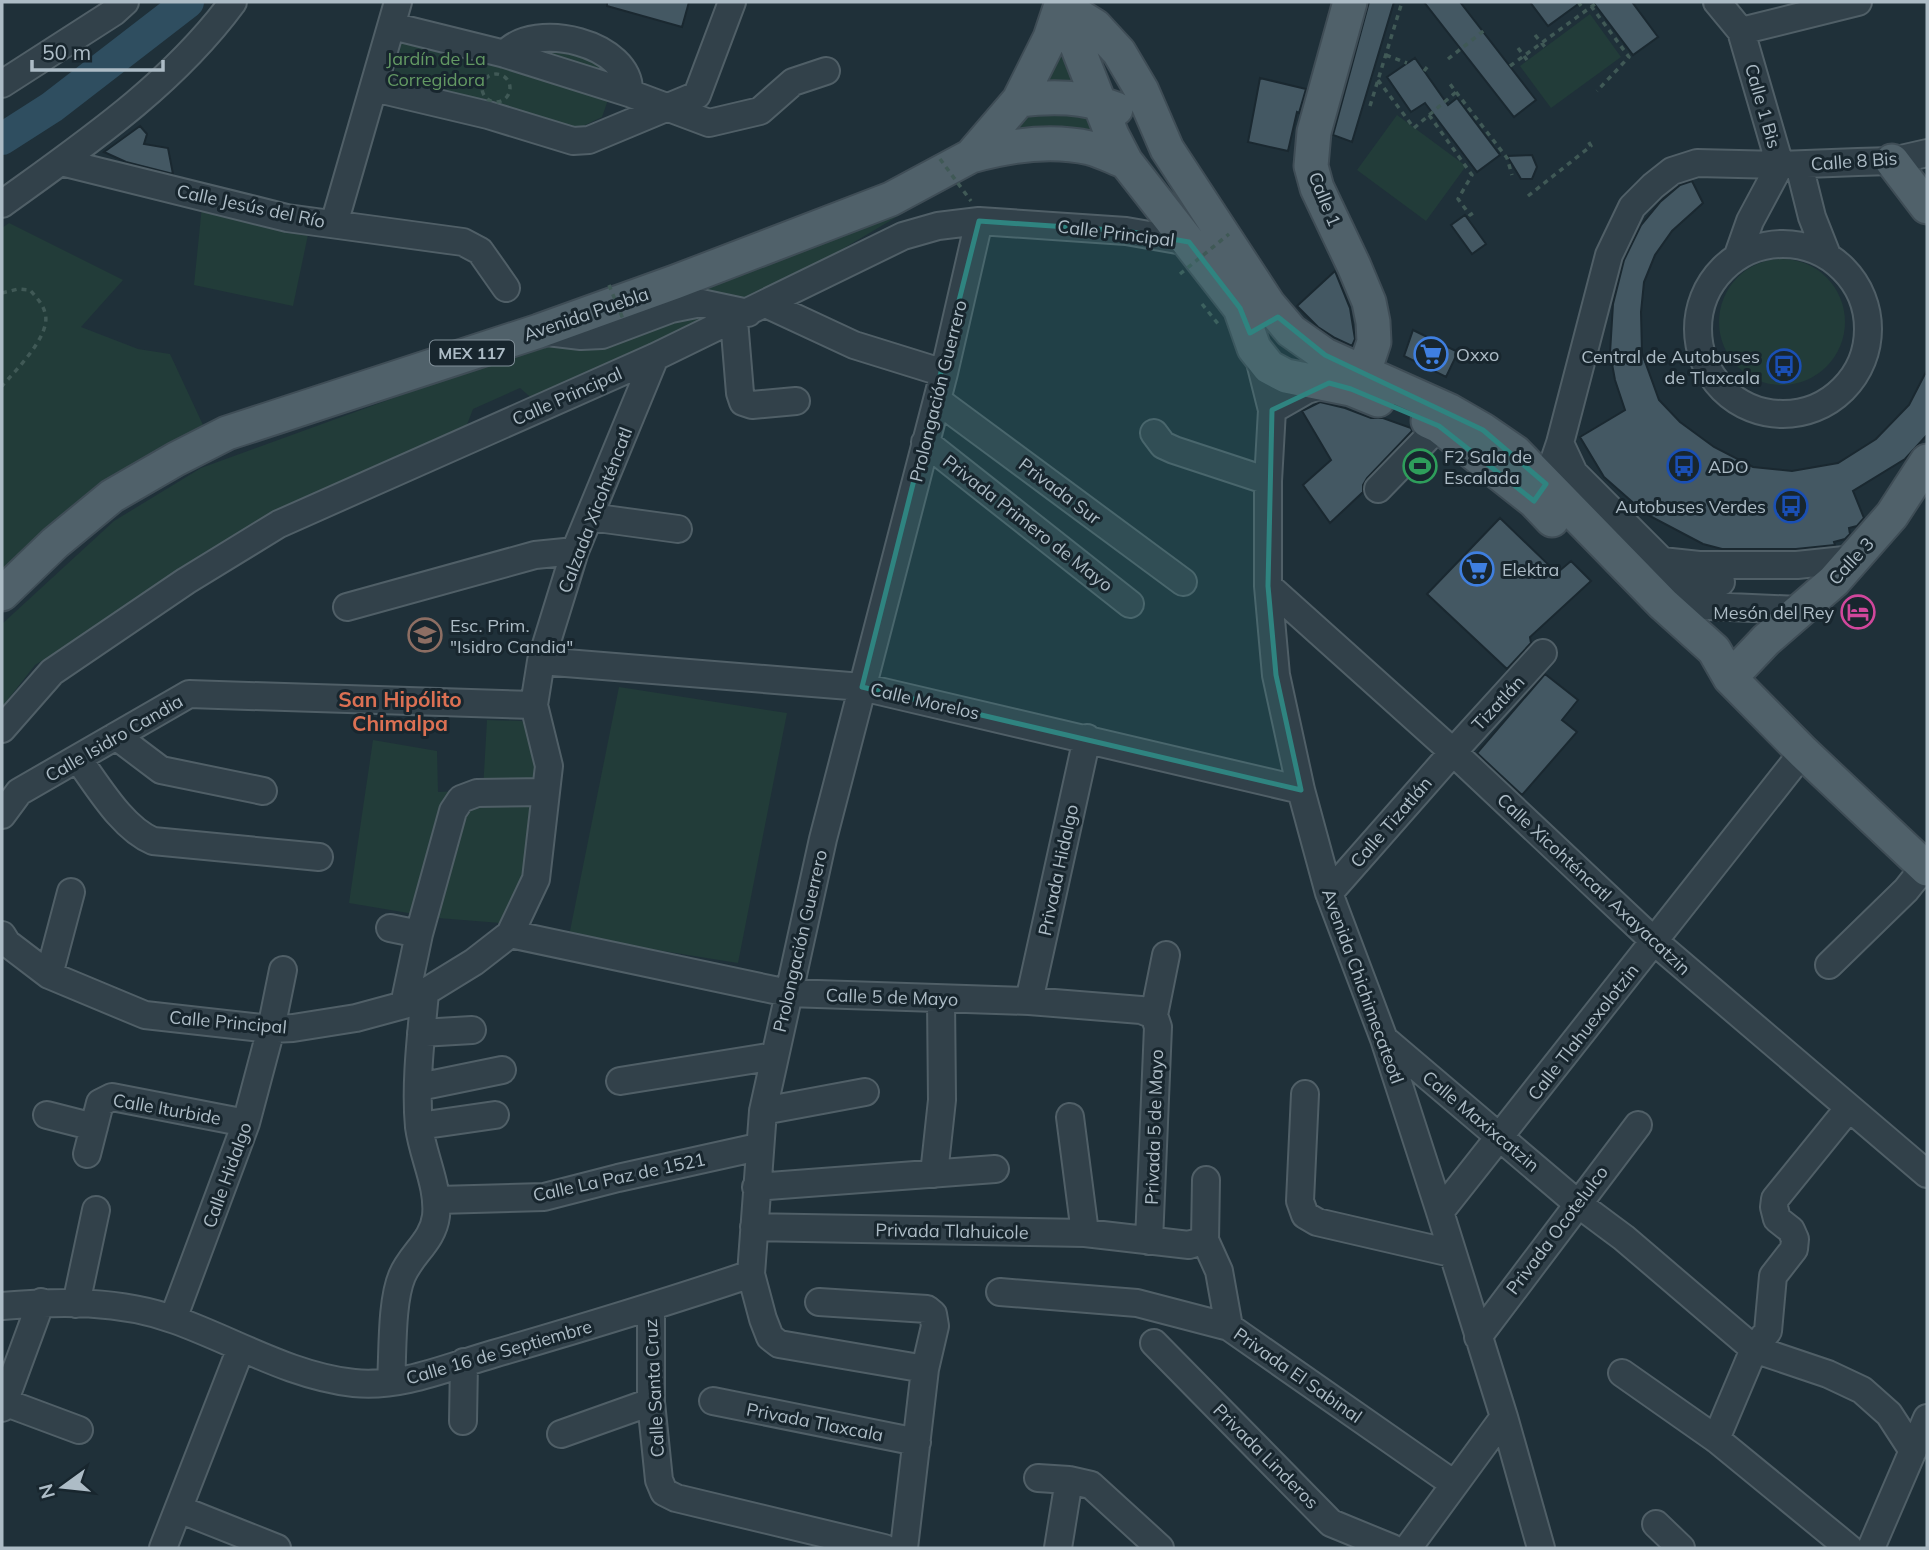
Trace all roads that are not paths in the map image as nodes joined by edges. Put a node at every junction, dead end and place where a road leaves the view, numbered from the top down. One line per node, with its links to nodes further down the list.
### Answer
1 (125, 2): 11 (street)
2 (233, 2): 20 (street)
3 (1350, 2): 37 (main road, Calle 1)
4 (1717, 2): 9 (street, Calle 1 Bis)
5 (1858, 2): 9 (street)
6 (1058, 3): 13 (main road, MEX 117); 14 (main road); 16 (main road)
7 (723, 9): 15 (street)
8 (395, 14): 12 (street); 15 (street)
9 (1741, 31): 22 (street, Calle 1 Bis)
10 (826, 71): 15 (street)
11 (2, 84)
12 (374, 88): 15 (street); 26 (street)
13 (1019, 100): 14 (main road); 18 (main road, Avenida Puebla / MEX 117)
14 (1098, 102): 16 (main road); 21 (main road)
15 (668, 107)
16 (1167, 149): 32 (main road)
17 (1927, 153): 19 (street, Calle 8 Bis)
18 (956, 158): 21 (main road); 33 (main road, Avenida Puebla / MEX 117)
19 (1892, 161): 22 (street, Calle 8 Bis); 24 (main road)
20 (61, 162): 23 (street); 26 (street, Calle Jesús del Río)
21 (1126, 162): 27 (main road)
22 (1790, 165): 28 (street); 29 (street); 46 (street, Calle 1 Bis)
23 (2, 204)
24 (1927, 207)
25 (975, 211): 27 (street, Calle Principal); 31 (street, Calle Principal); 36 (street, Prolongación Guerrero)
26 (334, 224): 30 (street, Calle Jesús del Río)
27 (1189, 242): 34 (main road)
28 (1738, 255): 29 (street); 29 (street)
29 (1827, 255)
30 (506, 288)
31 (749, 312): 33 (street); 35 (street, Calle Principal); 36 (street); 39 (street)
32 (1278, 317): 34 (main road); 37 (main road)
33 (539, 331): 55 (main road, Avenida Puebla / MEX 117)
34 (1255, 347): 37 (main road); 40 (street, Avenida Chichimecateotl)
35 (655, 357): 48 (street, Calzada Xicohténcatl); 64 (street, Calle Principal)
36 (944, 373): 38 (street, Prolongación Guerrero)
37 (1348, 381): 40 (street); 41 (main road); 46 (main road)
38 (937, 400): 43 (street, Prolongación Guerrero); 53 (street, Privada Sur)
39 (796, 401)
40 (1272, 410): 45 (street, Avenida Chichimecateotl)
41 (1439, 426): 46 (main road); 47 (street)
42 (1154, 433): 45 (street)
43 (925, 442): 56 (street, Privada Primero de Mayo); 62 (street, Prolongación Guerrero)
44 (1927, 461): 51 (main road, Calle 3)
45 (1268, 481): 54 (street, Avenida Chichimecateotl)
46 (1551, 486): 52 (main road); 61 (main road)
47 (1378, 489)
48 (590, 517): 49 (street); 50 (street, Calzada Xicohténcatl)
49 (678, 529)
50 (575, 551): 57 (street); 60 (street, Calzada Xicohténcatl)
51 (1844, 570): 52 (street); 58 (main road, Calle 3)
52 (1650, 580): 58 (street); 61 (main road)
53 (1183, 582)
54 (1268, 586): 67 (street, Calle Xicohténcatl Axayacatzin); 70 (street, Avenida Chichimecateotl)
55 (2, 594)
56 (1130, 604)
57 (347, 607)
58 (1799, 610): 61 (main road, Calle 3)
59 (1543, 653): 67 (street, Tizatlán)
60 (541, 661): 62 (street, Calle Morelos); 63 (street, Calzada Xicohténcatl)
61 (1730, 678): 68 (main road)
62 (862, 687): 66 (street, Calle Morelos); 87 (street, Prolongación Guerrero)
63 (534, 705): 65 (street, Calle Isidro Candia); 72 (street, Calle Principal)
64 (2, 729)
65 (116, 736): 69 (street, Calle Isidro Candia); 71 (street)
66 (1087, 738): 70 (street, Calle Morelos); 90 (street, Privada Hidalgo)
67 (1452, 752): 77 (street, Calle Tizatlán); 82 (street, Calle Xicohténcatl Axayacatzin)
68 (1804, 752): 75 (main road); 82 (street, Calle Tlahuexolotzin)
69 (78, 759): 73 (street, Calle Isidro Candia); 74 (street)
70 (1301, 790): 77 (street, Avenida Chichimecateotl)
71 (263, 791)
72 (546, 792): 79 (street); 80 (street, Calle Principal)
73 (2, 815)
74 (319, 858)
75 (1926, 867): 84 (street)
76 (71, 892): 86 (street)
77 (1329, 893): 95 (street, Avenida Chichimecateotl)
78 (390, 928): 79 (street)
79 (419, 934): 88 (street)
80 (510, 934): 87 (street, Calle 5 de Mayo); 88 (street, Calle Principal)
81 (2, 935): 86 (street, Calle Principal)
82 (1654, 942): 102 (street, Calle Xicohténcatl Axayacatzin); 111 (street, Calle Tlahuexolotzin)
83 (1166, 955): 91 (street, Privada 5 de Mayo)
84 (1829, 965)
85 (283, 970): 92 (street, Calle Hidalgo)
86 (49, 975): 92 (street, Calle Principal)
87 (788, 993): 89 (street, Calle 5 de Mayo); 96 (street, Prolongación Guerrero)
88 (414, 999): 92 (street, Calle Principal); 94 (street)
89 (941, 999): 90 (street, Calle 5 de Mayo); 115 (street)
90 (1029, 1001): 91 (street, Calle 5 de Mayo)
91 (1154, 1015): 126 (street, Privada 5 de Mayo)
92 (271, 1029): 107 (street, Calle Hidalgo)
93 (472, 1030): 94 (street)
94 (421, 1033): 99 (street)
95 (1384, 1039): 111 (street, Calle Maxixcatzin); 122 (street, Avenida Chichimecateotl)
96 (775, 1056): 98 (street); 103 (street, Prolongación Guerrero)
97 (502, 1070): 99 (street)
98 (620, 1082)
99 (419, 1087): 109 (street)
100 (865, 1092): 103 (street)
101 (1305, 1094): 127 (street)
102 (1848, 1109): 116 (street, Calle Xicohténcatl Axayacatzin); 140 (street)
103 (762, 1111): 112 (street, Prolongación Guerrero)
104 (47, 1115): 110 (street)
105 (495, 1115): 109 (street)
106 (1070, 1117): 124 (street)
107 (246, 1123): 110 (street, Calle Iturbide); 135 (street, Calle Hidalgo)
108 (1638, 1125): 120 (street, Privada Ocotelulco)
109 (419, 1126): 119 (street)
110 (94, 1127): 113 (street, Calle Iturbide)
111 (1501, 1136): 120 (street, Calle Maxixcatzin); 122 (street, Calle Tlahuexolotzin)
112 (758, 1147): 118 (street, Prolongación Guerrero); 119 (street, Calle La Paz de 1521)
113 (87, 1154)
114 (995, 1169): 115 (street)
115 (934, 1174): 118 (street)
116 (1927, 1174)
117 (1206, 1180): 125 (street)
118 (756, 1187): 123 (street, Prolongación Guerrero)
119 (438, 1200): 144 (street)
120 (1577, 1203): 137 (street, Privada Ocotelulco); 140 (street, Calle Maxixcatzin)
121 (96, 1210): 132 (street)
122 (1440, 1212): 127 (street, Avenida Chichimecateotl)
123 (754, 1227): 124 (street, Privada Tlahuicole); 128 (street, Prolongación Guerrero)
124 (1085, 1233): 126 (street, Privada Tlahuicole)
125 (1205, 1240): 126 (street, Privada Tlahuicole); 136 (street)
126 (1149, 1241)
127 (1451, 1253): 137 (street, Avenida Chichimecateotl)
128 (751, 1274): 134 (street, Calle 16 de Septiembre); 142 (street, Prolongación Guerrero)
129 (1000, 1292): 136 (street, Privada El Sabinal)
130 (41, 1302): 132 (street, Calle 16 de Septiembre); 133 (street, Calle 16 de Septiembre); 147 (street)
131 (819, 1302): 142 (street)
132 (76, 1304): 135 (street, Calle 16 de Septiembre)
133 (2, 1306)
134 (651, 1308): 141 (street, Calle 16 de Septiembre); 146 (street, Calle Santa Cruz)
135 (173, 1319): 139 (street, Calle 16 de Septiembre)
136 (1229, 1327): 158 (street, Privada El Sabinal)
137 (1478, 1337): 148 (street, Avenida Chichimecateotl)
138 (1154, 1343): 168 (street, Privada Linderos)
139 (241, 1348): 144 (street, Calle 16 de Septiembre); 159 (street)
140 (1754, 1349): 153 (street); 155 (street)
141 (464, 1362): 144 (street, Calle 16 de Septiembre); 150 (street)
142 (925, 1369): 154 (street)
143 (1622, 1373): 153 (street)
144 (391, 1382)
145 (713, 1401): 154 (street, Privada Tlaxcala)
146 (651, 1402): 152 (street); 164 (street, Calle Santa Cruz)
147 (3, 1405): 151 (street)
148 (1504, 1417): 158 (street); 170 (street, Avenida Chichimecateotl)
149 (1927, 1418): 155 (street)
150 (463, 1421)
151 (79, 1430)
152 (561, 1434)
153 (1716, 1439): 161 (street)
154 (917, 1442): 165 (street)
155 (1913, 1451): 161 (street)
156 (1038, 1478): 157 (street)
157 (1069, 1480): 166 (street); 167 (street)
158 (1454, 1484): 169 (street)
159 (179, 1509): 162 (street); 163 (street)
160 (1657, 1524): 171 (street)
161 (1868, 1547)
162 (163, 1548)
163 (277, 1548)
164 (884, 1548)
165 (904, 1548)
166 (1058, 1548)
167 (1160, 1548)
168 (1392, 1548)
169 (1408, 1548)
170 (1541, 1548)
171 (1681, 1548)

